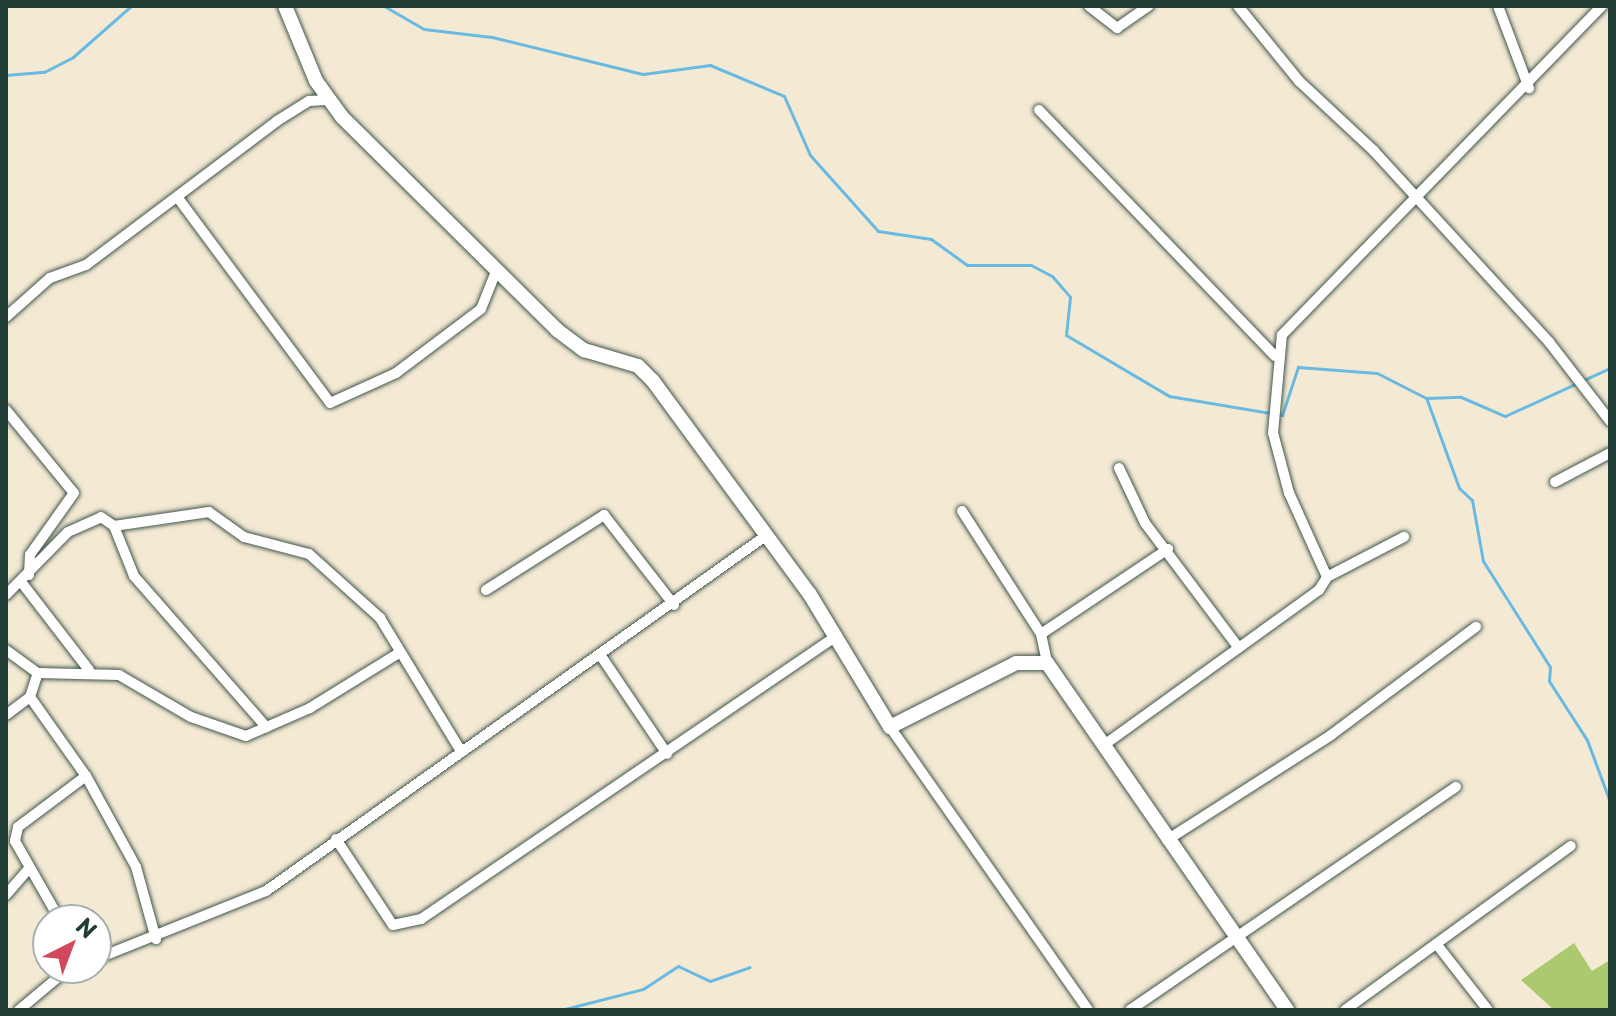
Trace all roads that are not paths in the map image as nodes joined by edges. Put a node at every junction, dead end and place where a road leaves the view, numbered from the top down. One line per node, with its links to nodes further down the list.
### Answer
1 (285, 6): 8 (street)
2 (1089, 6): 3 (street)
3 (1149, 6)
4 (1238, 6): 11 (street)
5 (1498, 6): 7 (street)
6 (1602, 6): 7 (street)
7 (1529, 88): 11 (street)
8 (326, 100): 10 (street); 12 (street)
9 (1039, 110): 14 (street)
10 (178, 198): 12 (street); 13 (street)
11 (1413, 198): 14 (street); 16 (street)
12 (497, 269): 22 (street)
13 (6, 317)
14 (1275, 356): 25 (street)
15 (6, 410): 26 (street)
16 (1610, 421)
17 (1610, 453): 19 (street)
18 (1119, 468): 24 (street)
19 (1555, 482)
20 (962, 511): 31 (street)
21 (114, 526): 26 (street); 35 (street); 42 (street)
22 (767, 535): 29 (street); 32 (street)
23 (1404, 537): 25 (street)
24 (1168, 549): 31 (street); 33 (street)
25 (1327, 577): 33 (street)
26 (25, 579): 28 (street); 38 (street)
27 (486, 590): 29 (street)
28 (6, 595)
29 (674, 605): 36 (street)
30 (1476, 627): 50 (street)
31 (1041, 634): 37 (street)
32 (835, 637): 43 (street); 46 (street)
33 (1239, 648): 44 (street)
34 (6, 650): 39 (street)
35 (399, 653): 42 (street); 45 (street)
36 (601, 656): 45 (street); 46 (street)
37 (1047, 663): 43 (street); 44 (street)
38 (89, 670): 39 (street); 42 (street)
39 (38, 673): 40 (street)
40 (30, 697): 41 (street); 47 (street)
41 (6, 715)
42 (266, 727)
43 (890, 727): 61 (street)
44 (1104, 745): 50 (street)
45 (459, 748): 49 (street)
46 (667, 754): 49 (street)
47 (86, 776): 52 (street); 56 (street)
48 (1456, 787): 55 (street)
49 (336, 839): 56 (street)
50 (1167, 840): 55 (street)
51 (1571, 846): 57 (street)
52 (28, 870): 53 (street); 54 (street)
53 (6, 895)
54 (53, 904)
55 (1238, 937): 62 (street); 63 (street)
56 (156, 939): 58 (street)
57 (1438, 946): 64 (street); 65 (street)
58 (112, 954)
59 (51, 984): 60 (street)
60 (19, 1010)
61 (1088, 1010)
62 (1130, 1010)
63 (1287, 1010)
64 (1345, 1010)
65 (1488, 1010)

